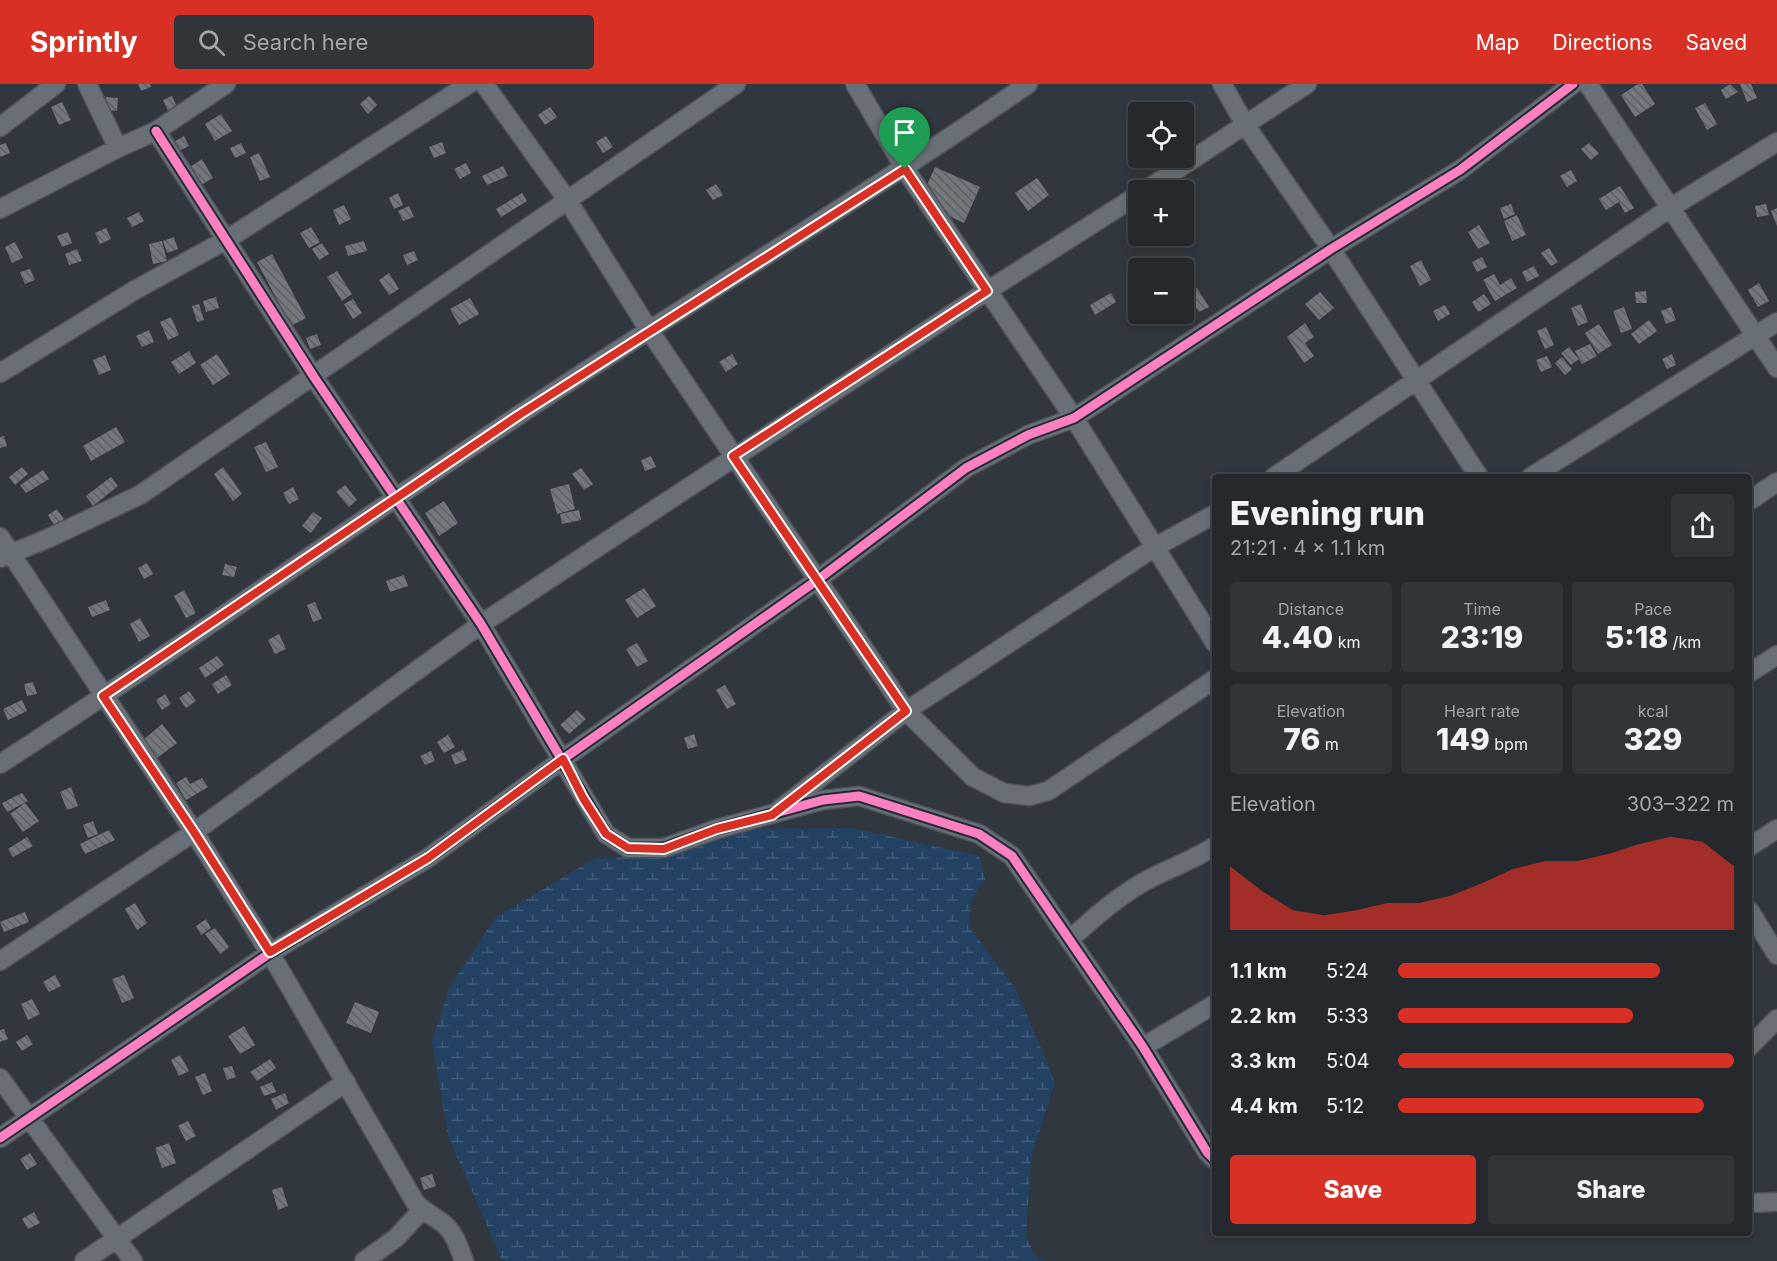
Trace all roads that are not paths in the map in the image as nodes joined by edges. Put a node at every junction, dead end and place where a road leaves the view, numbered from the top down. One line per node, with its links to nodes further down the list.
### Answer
1 (56, 84): 14 (street)
2 (87, 84): 17 (street)
3 (226, 84): 15 (street)
4 (469, 84): 24 (street)
5 (484, 84): 20 (street)
6 (736, 84): 20 (street)
7 (855, 84): 18 (street)
8 (1028, 84): 18 (street)
9 (1222, 84): 13 (street)
10 (1307, 84): 13 (street)
11 (1573, 84): 25 (street)
12 (1588, 84): 22 (street)
13 (1246, 126): 19 (street); 25 (street)
14 (0, 127)
15 (156, 131): 17 (street); 24 (street)
16 (1777, 142): 22 (street)
17 (118, 148): 23 (street)
18 (905, 169): 26 (street); 28 (street)
19 (1162, 180)
20 (568, 201): 28 (street); 32 (street)
21 (1128, 201): 26 (street)
22 (1670, 208): 29 (street); 33 (street)
23 (0, 209)
24 (226, 240): 31 (street); 32 (street)
25 (1330, 249): 33 (street); 34 (street)
26 (987, 291): 34 (street); 35 (street)
27 (1777, 322): 29 (street)
28 (649, 330): 35 (street); 40 (street)
29 (1756, 335): 30 (street); 38 (street)
30 (1777, 368)
31 (0, 372)
32 (314, 377): 40 (street); 45 (street)
33 (1417, 381): 36 (street); 37 (street)
34 (1074, 418): 44 (street); 46 (street)
35 (733, 456): 46 (street); 47 (street)
36 (1278, 474)
37 (1477, 474)
38 (1536, 474)
39 (1777, 482): 41 (street)
40 (397, 498): 47 (street); 52 (street)
41 (1752, 499)
42 (1212, 516): 44 (street)
43 (0, 537): 45 (street)
44 (1155, 547): 48 (street); 53 (street)
45 (5, 555): 52 (street)
46 (816, 581): 53 (street); 54 (street)
47 (481, 624): 54 (street); 58 (street)
48 (1212, 638)
49 (1777, 655): 50 (street)
50 (1752, 671)
51 (1212, 681): 53 (street)
52 (103, 696): 55 (street); 58 (street)
53 (906, 711): 56 (street)
54 (563, 759): 56 (street); 63 (street)
55 (0, 764)
56 (772, 815): 62 (street)
57 (1777, 829): 59 (street)
58 (194, 832): 63 (street); 65 (street)
59 (1752, 845)
60 (1212, 848): 62 (street)
61 (1752, 915): 64 (street)
62 (1069, 940): 69 (street)
63 (270, 952): 71 (street); 72 (street)
64 (1777, 955)
65 (0, 960)
66 (1212, 1006): 69 (street)
67 (1777, 1019): 68 (street)
68 (1752, 1044)
69 (1143, 1047): 74 (street)
70 (0, 1078): 72 (street)
71 (346, 1082): 77 (street); 78 (street)
72 (30, 1118): 73 (street); 78 (street)
73 (0, 1138)
74 (1212, 1157)
75 (1777, 1202): 76 (street)
76 (1752, 1203)
77 (422, 1210): 81 (street); 82 (street)
78 (118, 1238): 79 (street); 80 (street)
79 (84, 1261)
80 (133, 1261)
81 (364, 1261)
82 (465, 1261)

